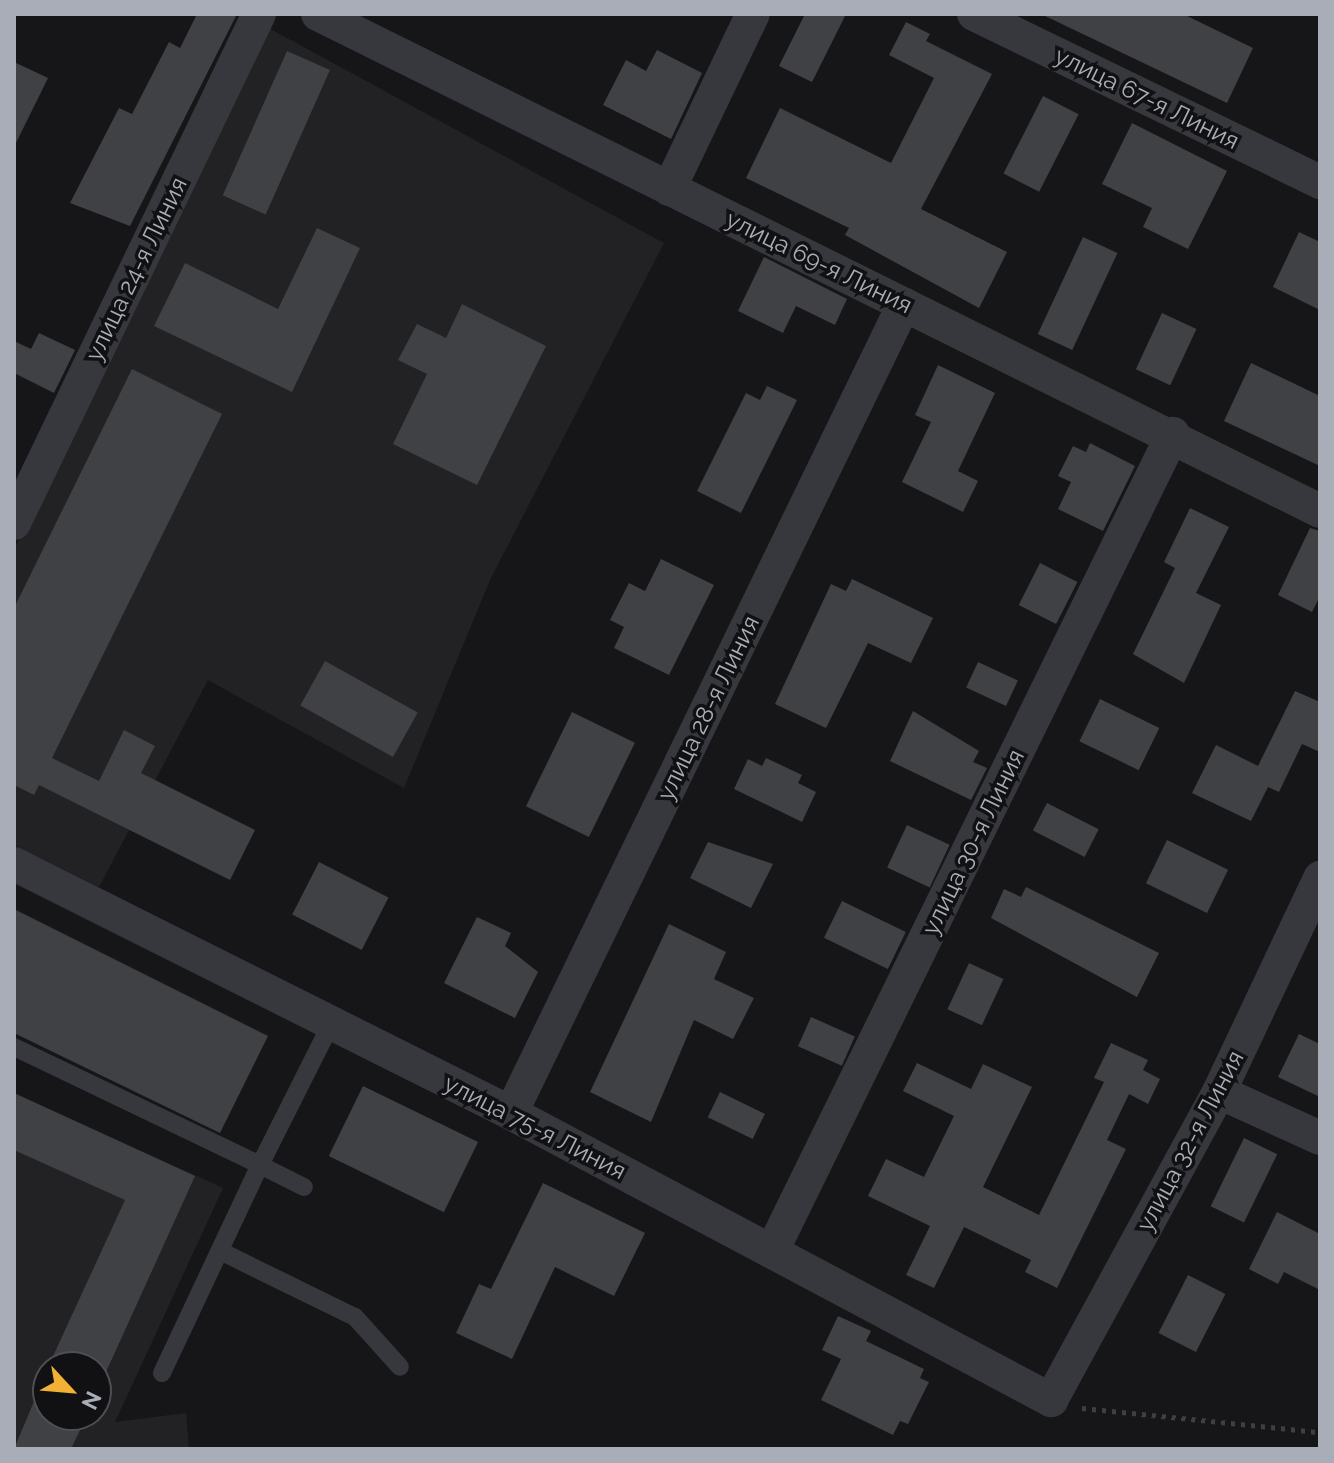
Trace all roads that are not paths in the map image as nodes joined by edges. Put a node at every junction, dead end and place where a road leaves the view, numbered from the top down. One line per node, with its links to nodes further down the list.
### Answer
1 (259, 14): 10 (street, улица 24-я Линия)
2 (318, 14): 6 (street, улица 69-я Линия)
3 (753, 14): 6 (street)
4 (974, 14): 5 (street, улица 67-я Линия)
5 (1320, 182)
6 (669, 189): 7 (street, улица 69-я Линия)
7 (904, 304): 8 (street, улица 69-я Линия); 16 (street, улица 28-я Линия)
8 (1173, 434): 9 (street, улица 69-я Линия); 20 (street, улица 30-я Линия)
9 (1320, 511)
10 (14, 523)
11 (14, 864): 13 (street, улица 75-я Линия)
12 (1320, 878): 15 (street, улица 32-я Линия)
13 (331, 1024): 16 (street, улица 75-я Линия); 18 (lane)
14 (14, 1047): 18 (lane)
15 (1219, 1092): 17 (street); 24 (street, улица 32-я Линия)
16 (511, 1113): 20 (street, улица 75-я Линия)
17 (1320, 1138)
18 (260, 1165): 19 (lane); 21 (lane)
19 (304, 1187)
20 (773, 1249): 24 (street, улица 75-я Линия)
21 (220, 1251): 22 (lane); 23 (lane)
22 (400, 1367)
23 (162, 1373)
24 (1051, 1400)

